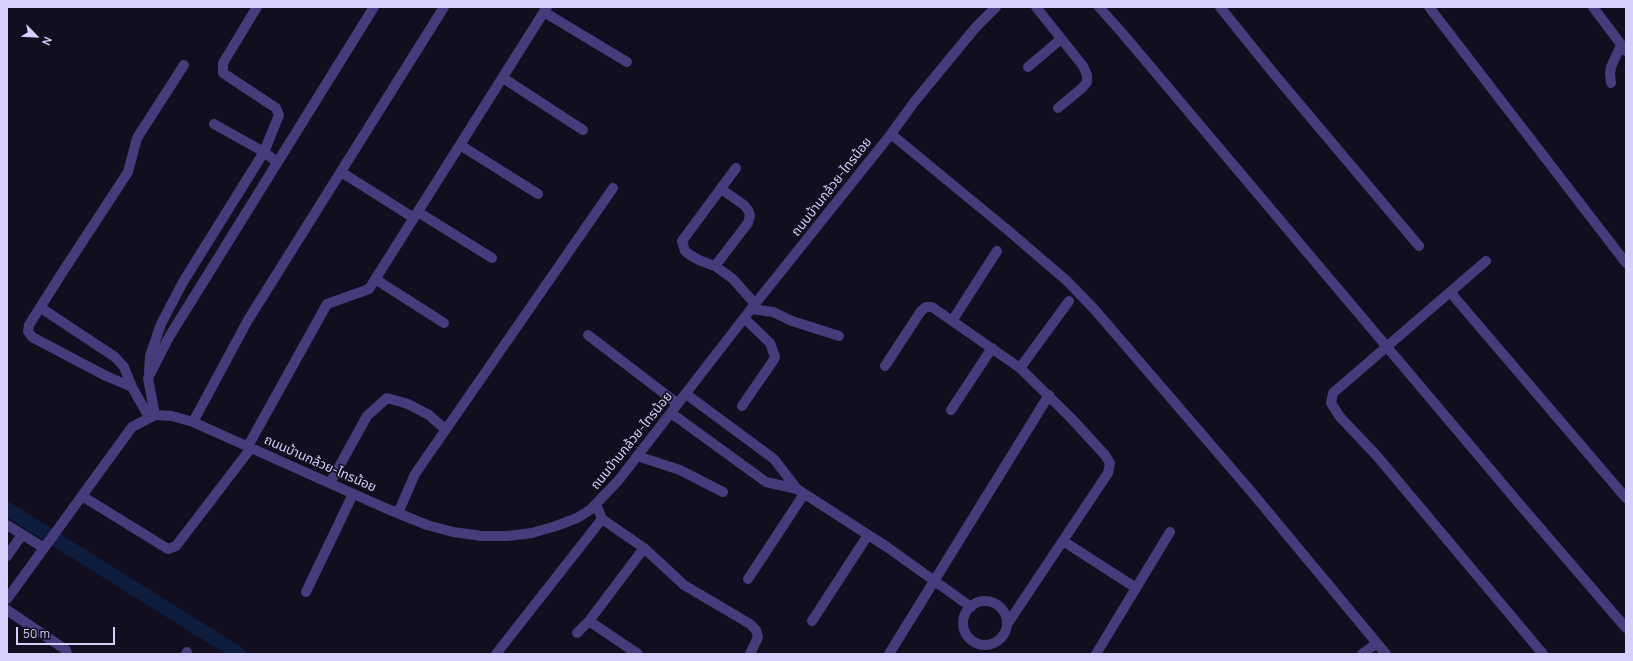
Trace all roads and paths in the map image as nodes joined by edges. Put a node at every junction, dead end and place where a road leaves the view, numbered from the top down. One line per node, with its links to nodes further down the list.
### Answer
1 (257, 7): 23 (street)
2 (374, 7): 24 (street)
3 (444, 7): 26 (street)
4 (996, 7): 21 (street, ถนนบ้านกล้วย-ไทรน้อย)
5 (1036, 7): 11 (street)
6 (1099, 7): 47 (street)
7 (1220, 7): 31 (street)
8 (1429, 7): 35 (street)
9 (1593, 7): 12 (street)
10 (546, 9): 13 (street); 16 (street)
11 (1061, 38): 15 (street); 18 (street)
12 (1624, 48): 17 (street)
13 (627, 62)
14 (184, 65): 41 (street)
15 (1028, 67)
16 (502, 78): 20 (street); 22 (street)
17 (1611, 83)
18 (1058, 108)
19 (214, 124): 23 (street)
20 (583, 130)
21 (891, 134): 40 (street, ถนนบ้านกล้วย-ไทรน้อย); 93 (street)
22 (460, 145): 29 (street); 30 (street)
23 (264, 152): 24 (street); 51 (street)
24 (277, 162): 51 (street)
25 (736, 168): 28 (street)
26 (340, 172): 30 (street); 60 (street)
27 (613, 188): 61 (street)
28 (721, 189): 36 (street); 36 (street)
29 (538, 194)
30 (416, 215): 33 (street); 37 (street)
31 (1419, 246)
32 (997, 251): 43 (street)
33 (492, 258)
34 (1486, 261): 38 (street)
35 (1626, 263)
36 (715, 266): 40 (street)
37 (375, 279): 44 (street); 62 (street)
38 (1450, 292): 47 (street); 69 (street)
39 (1069, 301): 50 (street)
40 (753, 307): 42 (street, ถนนบ้านกล้วย-ไทรน้อย); 46 (street)
41 (41, 308): 52 (street); 52 (street)
42 (744, 318): 53 (street, ถนนบ้านกล้วย-ไทรน้อย); 56 (street)
43 (952, 321): 48 (street); 49 (street)
44 (444, 323)
45 (588, 334): 55 (street)
46 (839, 336)
47 (1387, 347): 91 (street); 104 (street)
48 (992, 348): 50 (street); 57 (street)
49 (885, 366)
50 (1020, 368): 54 (street)
51 (148, 378): 59 (street)
52 (132, 387): 59 (street)
53 (686, 394): 55 (street, ถนนบ้านกล้วย-ไทรน้อย); 65 (street)
54 (1049, 395): 77 (street); 82 (street)
55 (678, 404): 58 (street, ถนนบ้านกล้วย-ไทรน้อย)
56 (742, 406)
57 (951, 410)
58 (671, 413): 63 (street, ถนนบ้านกล้วย-ไทรน้อย); 65 (street)
59 (152, 416): 60 (street, ถนนบ้านกล้วย-ไทรน้อย); 68 (street)
60 (193, 422): 62 (street, ถนนบ้านกล้วย-ไทรน้อย)
61 (445, 429): 64 (street); 71 (street)
62 (249, 447): 64 (street, ถนนบ้านกล้วย-ไทรน้อย); 68 (street)
63 (638, 456): 66 (street); 70 (street, ถนนบ้านกล้วย-ไทรน้อย)
64 (330, 483): 67 (street, ถนนบ้านกล้วย-ไทรน้อย)
65 (800, 491): 76 (street); 81 (street)
66 (723, 492)
67 (353, 494): 71 (street, ถนนบ้านกล้วย-ไทรน้อย); 84 (street)
68 (82, 496): 78 (street)
69 (1626, 498)
70 (596, 504): 71 (street, ถนนบ้านกล้วย-ไทรน้อย); 72 (street)
71 (398, 513)
72 (602, 519): 79 (street); 96 (street)
73 (7, 525): 75 (street)
74 (1170, 532): 83 (street)
75 (22, 535): 78 (street); 80 (street)
76 (868, 535): 82 (street); 89 (street)
77 (1063, 541): 83 (street); 90 (street)
78 (45, 546): 85 (street)
79 (644, 548): 88 (street); 98 (street)
80 (7, 556)
81 (748, 578)
82 (934, 581): 86 (street); 99 (street)
83 (1136, 588): 101 (street)
84 (306, 592)
85 (7, 599)
86 (971, 607): 90 (street); 94 (street)
87 (7, 610): 95 (street)
88 (589, 621): 92 (street); 97 (street)
89 (812, 621)
90 (1008, 623): 94 (street)
91 (1626, 628)
92 (577, 633)
93 (1377, 643): 102 (street); 103 (street)
94 (992, 645): 100 (street)
95 (67, 654)
96 (496, 654)
97 (638, 654)
98 (750, 654)
99 (889, 654)
100 (986, 654)
101 (1096, 654)
102 (1362, 654)
103 (1386, 654)
104 (1543, 654)

